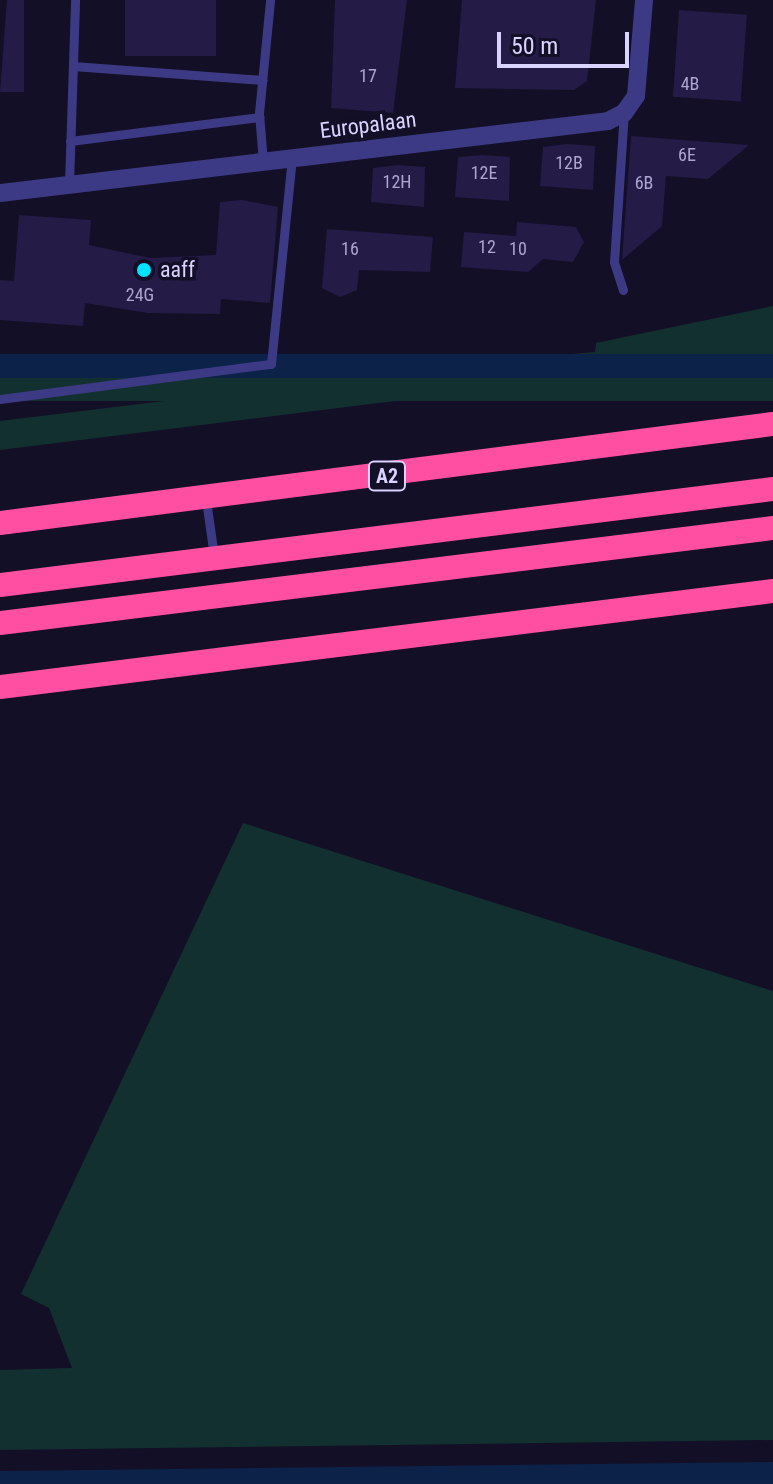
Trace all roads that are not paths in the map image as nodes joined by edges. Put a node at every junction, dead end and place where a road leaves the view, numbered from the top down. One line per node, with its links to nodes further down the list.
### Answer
1 (75, 0): 4 (lane)
2 (270, 0): 5 (lane)
3 (644, 0): 6 (street)
4 (73, 66): 5 (lane); 8 (lane)
5 (262, 80): 7 (lane)
6 (624, 113): 9 (street, Europalaan); 13 (lane)
7 (259, 117): 8 (lane); 10 (lane)
8 (70, 141): 11 (lane)
9 (292, 158): 10 (street, Europalaan); 14 (lane)
10 (263, 162): 11 (street, Europalaan)
11 (69, 185): 12 (street, Europalaan)
12 (0, 193)
13 (623, 290)
14 (0, 399)
15 (773, 424): 17 (highway, A2)
16 (773, 489): 20 (highway)
17 (206, 500): 18 (highway, A2); 20 (lane)
18 (0, 523)
19 (773, 528): 23 (highway)
20 (214, 558): 21 (highway)
21 (0, 585)
22 (773, 591): 24 (highway)
23 (0, 623)
24 (0, 687)

